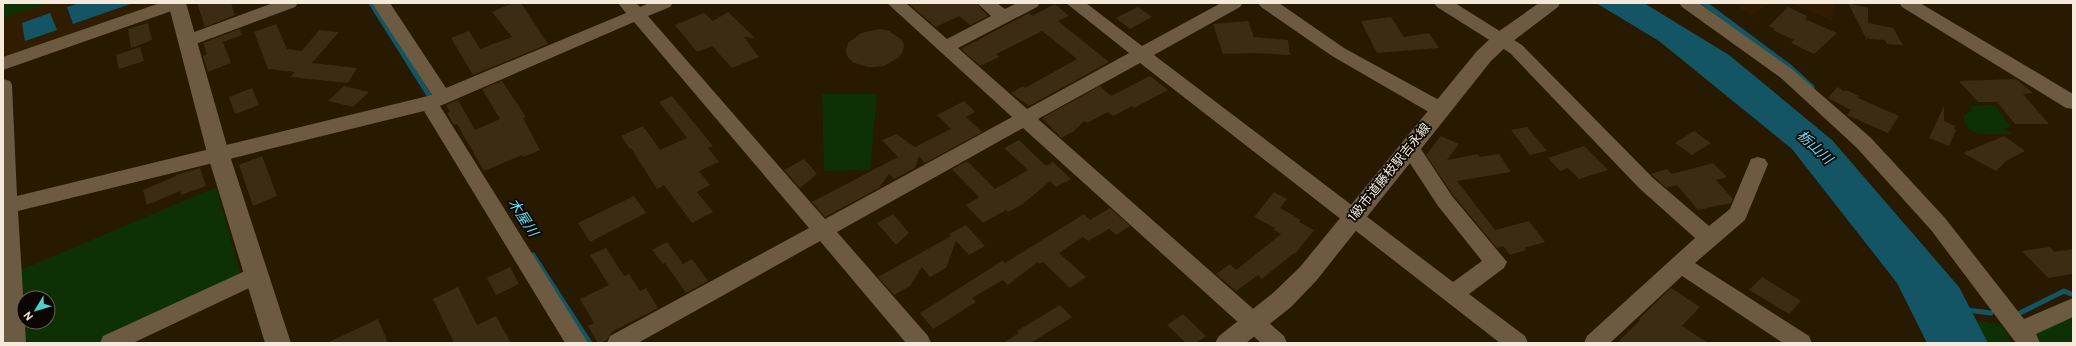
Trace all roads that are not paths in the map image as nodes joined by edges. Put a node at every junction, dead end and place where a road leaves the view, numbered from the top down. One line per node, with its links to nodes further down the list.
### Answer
1 (177, 3): 18 (street); 21 (street)
2 (289, 3): 18 (street)
3 (381, 3): 23 (street)
4 (664, 3): 15 (street)
5 (896, 3): 19 (street)
6 (986, 3): 16 (street)
7 (1031, 3): 16 (street)
8 (1075, 3): 20 (street)
9 (1234, 3): 20 (street)
10 (1267, 3): 25 (street)
11 (1443, 3): 17 (street)
12 (1551, 3): 17 (street, 1級市道藤枝駅吉永線)
13 (1688, 3): 39 (street)
14 (1908, 3): 24 (street)
15 (632, 9): 23 (street); 32 (street)
16 (1003, 17): 19 (street)
17 (1502, 39): 25 (street, 1級市道藤枝駅吉永線); 33 (street)
18 (187, 41): 28 (street)
19 (946, 47): 26 (street)
20 (1142, 54): 26 (street); 31 (street)
21 (3, 64)
22 (3, 85): 30 (street)
23 (435, 99): 28 (street); 43 (street)
24 (2073, 102)
25 (1441, 110): 27 (street, 1級市道藤枝駅吉永線)
26 (1027, 118): 32 (street); 38 (street)
27 (1410, 148): 31 (street, 1級市道藤枝駅吉永線); 36 (street)
28 (218, 153): 30 (street); 35 (street)
29 (1758, 164): 33 (street)
30 (5, 207): 40 (street)
31 (1354, 218): 36 (street); 38 (street, 1級市道藤枝駅吉永線)
32 (824, 231): 44 (street); 45 (street)
33 (1709, 238): 34 (street)
34 (1681, 265): 49 (street); 50 (street)
35 (256, 275): 41 (street); 42 (street)
36 (1453, 294): 48 (street)
37 (2073, 307): 39 (street)
38 (1254, 324): 46 (street, 1級市道藤枝駅吉永線); 47 (street)
39 (2025, 337)
40 (15, 343)
41 (111, 343)
42 (278, 343)
43 (577, 343)
44 (618, 343)
45 (920, 343)
46 (1228, 343)
47 (1276, 343)
48 (1517, 343)
49 (1595, 343)
50 (1801, 343)

